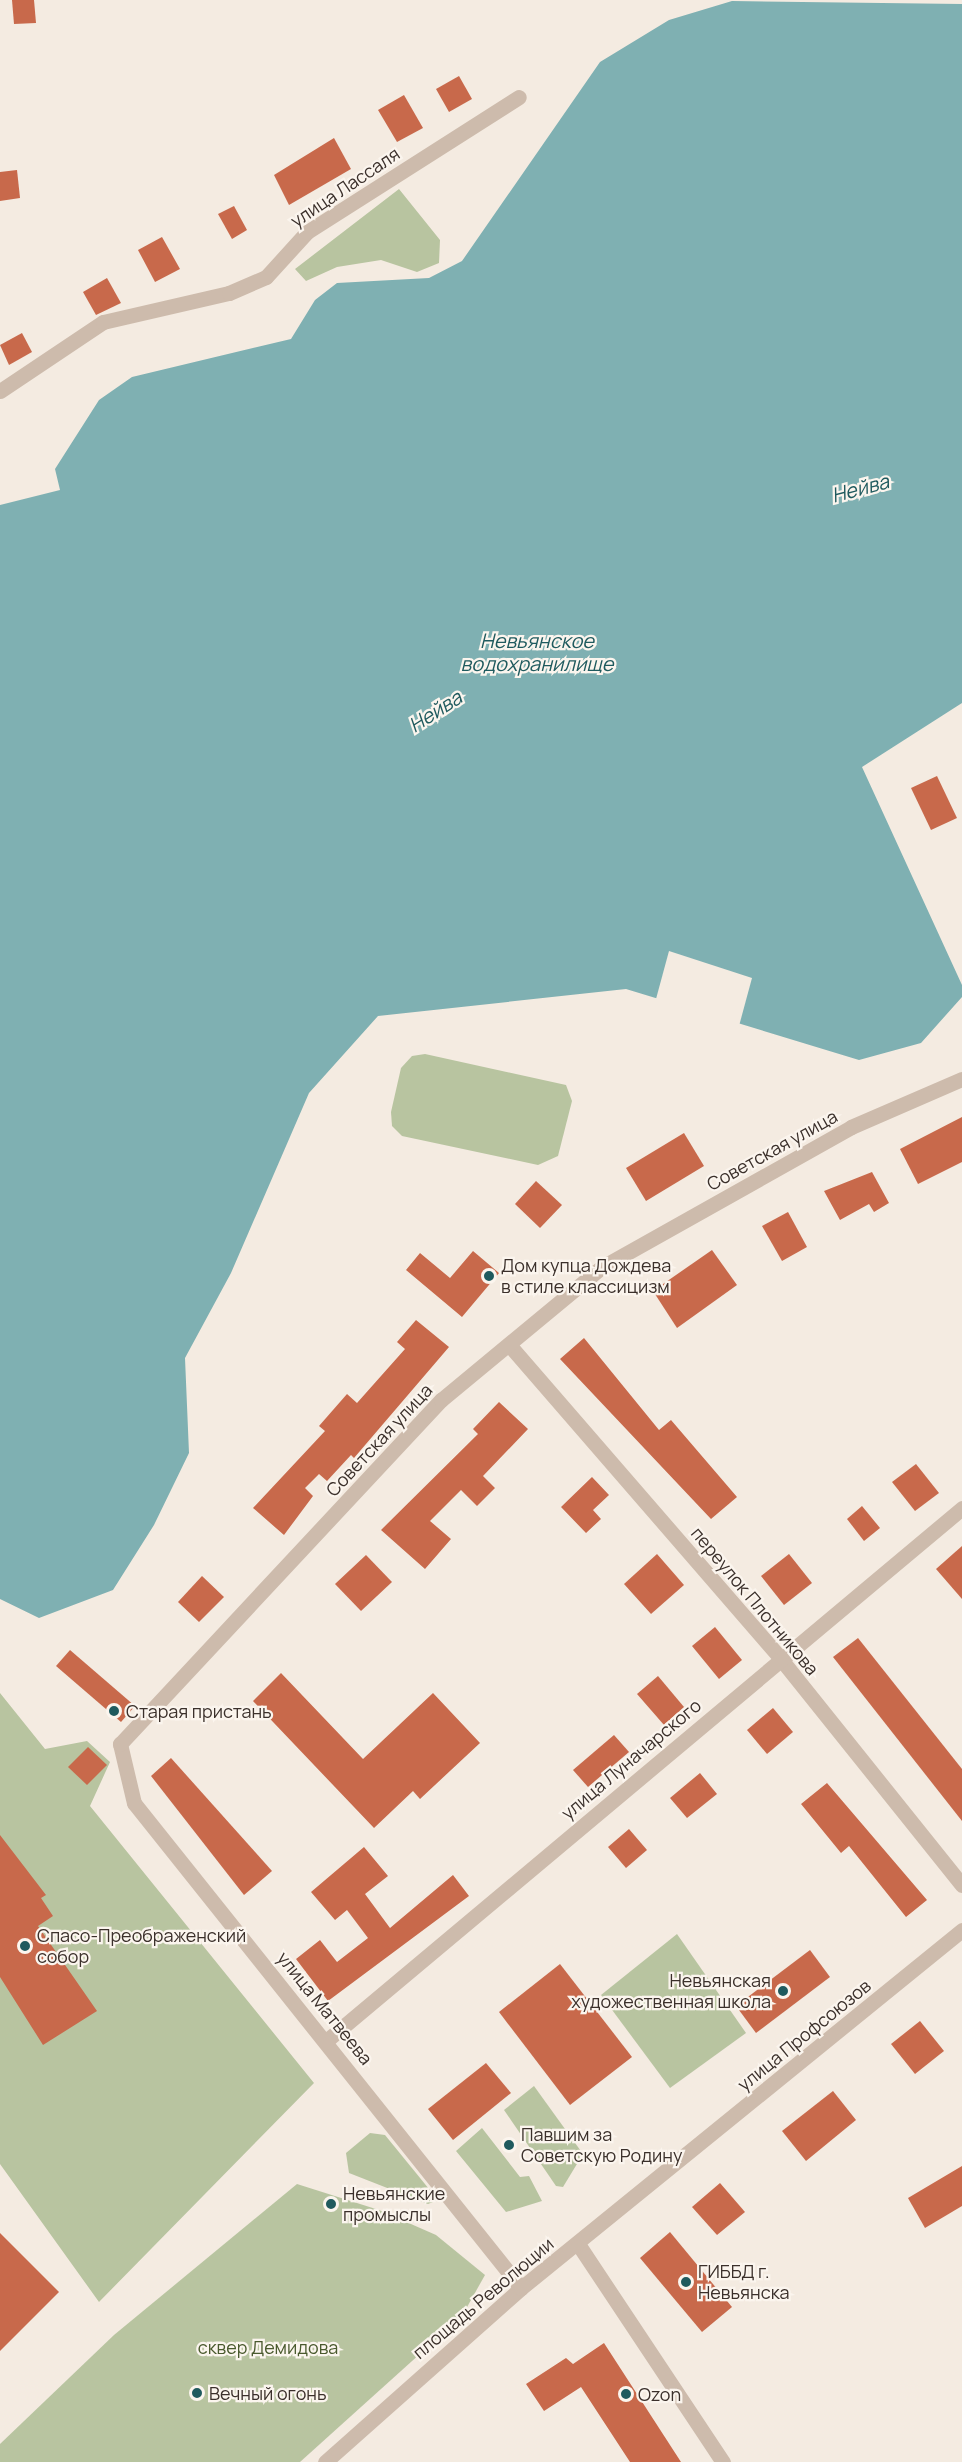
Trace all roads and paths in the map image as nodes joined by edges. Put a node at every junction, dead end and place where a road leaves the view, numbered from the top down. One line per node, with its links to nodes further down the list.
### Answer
1 (519, 97): 2 (street, улица Лассаля)
2 (0, 391)
3 (962, 1079): 4 (street, Советская улица)
4 (511, 1347): 6 (street, переулок Плотникова); 7 (street, Советская улица)
5 (962, 1509): 6 (street, улица Луначарского)
6 (780, 1658): 8 (street, переулок Плотникова); 10 (street, улица Луначарского)
7 (120, 1743): 10 (street, улица Матвеева)
8 (962, 1885)
9 (962, 1930): 11 (street, улица Профсоюзов)
10 (326, 2041): 13 (street, улица Матвеева)
11 (670, 2169): 12 (street, площадь Революции)
12 (578, 2244): 13 (street, площадь Революции); 15 (street)
13 (521, 2288): 14 (street, площадь Революции)
14 (325, 2462)
15 (723, 2462)

